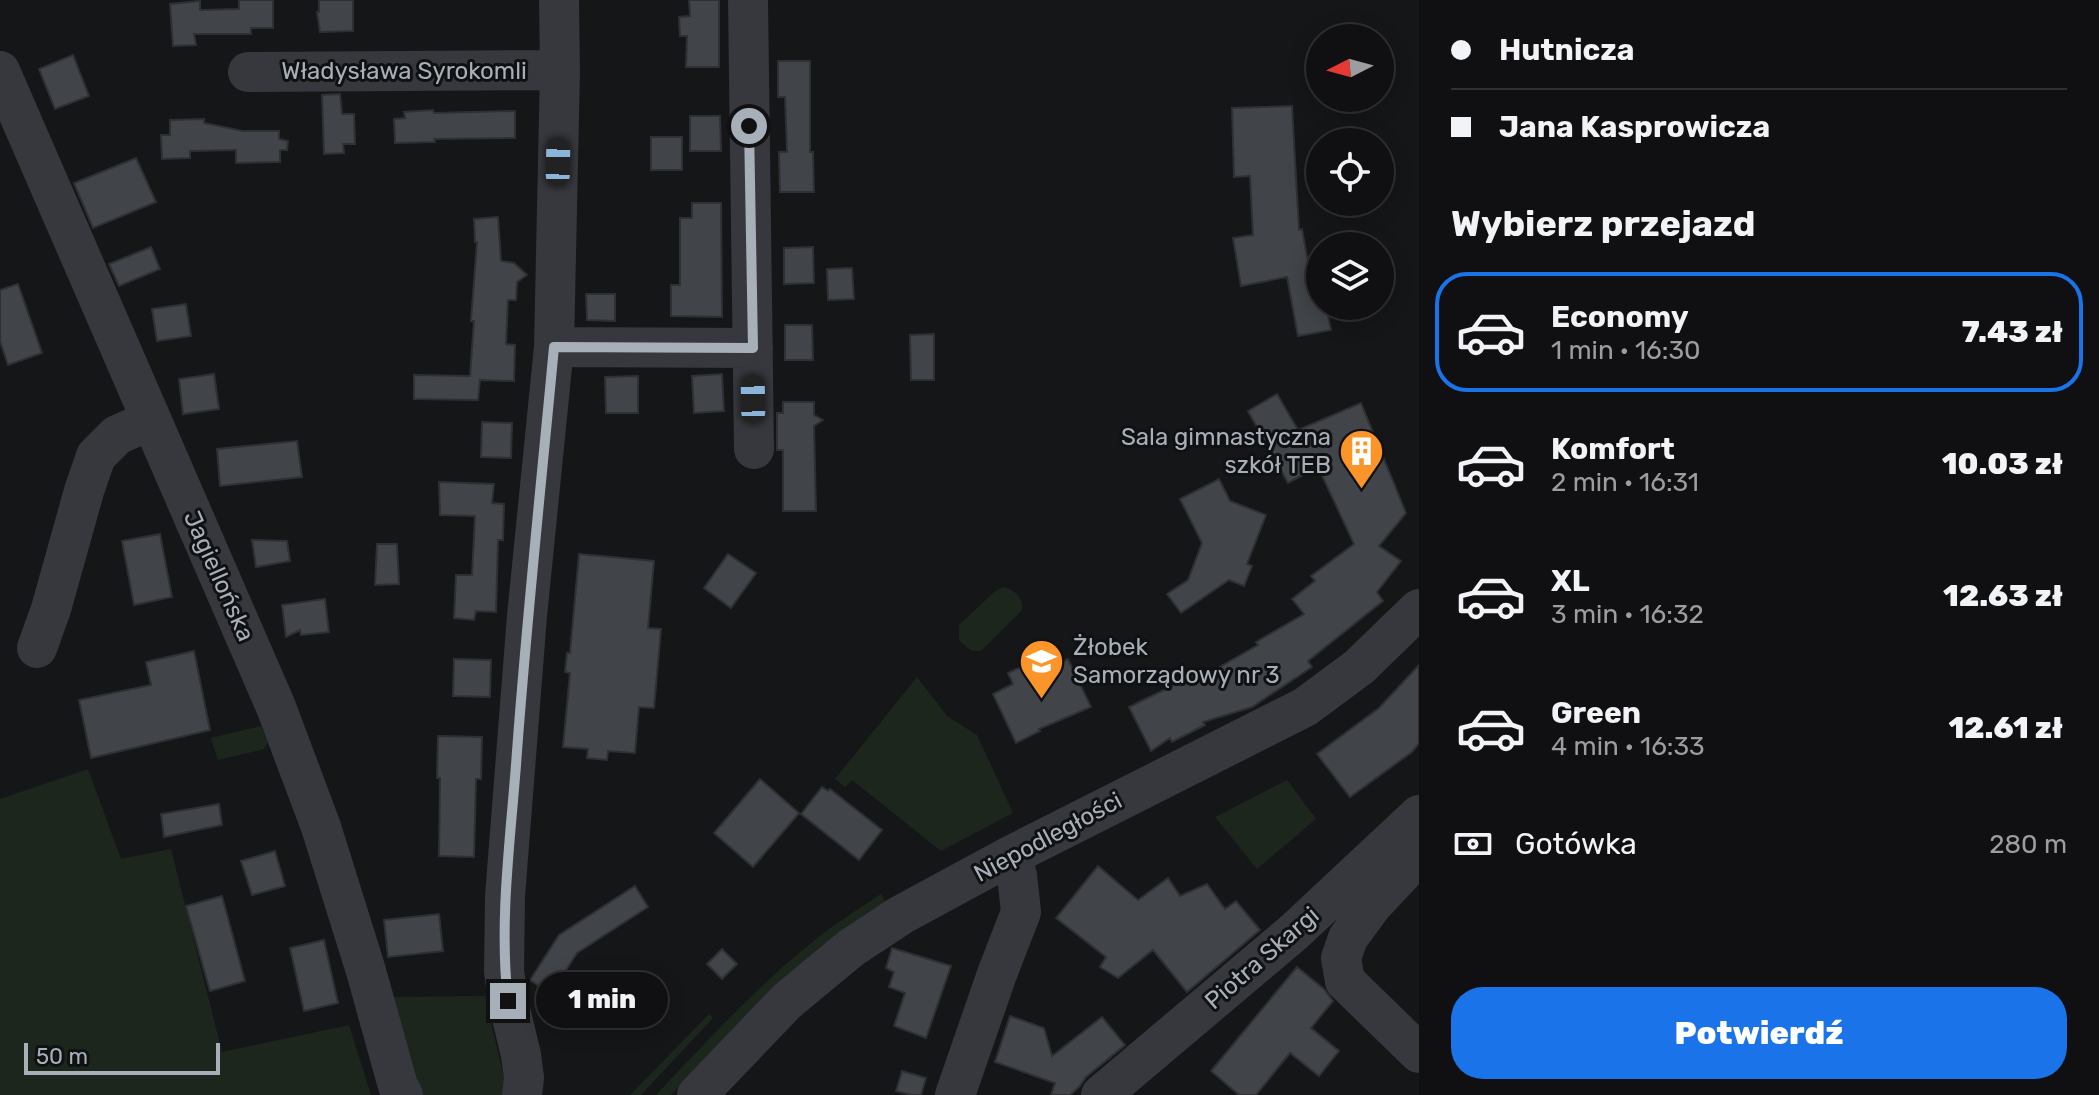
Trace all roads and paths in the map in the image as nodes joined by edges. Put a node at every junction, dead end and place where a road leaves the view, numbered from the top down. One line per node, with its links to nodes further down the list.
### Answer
1 (559, 0): 3 (street)
2 (748, 0): 7 (street)
3 (560, 70): 5 (street, Władysława Syrokomli); 6 (street)
4 (0, 71): 8 (street, Jagiellońska)
5 (248, 72)
6 (554, 347): 7 (street); 19 (street)
7 (753, 348): 9 (street)
8 (151, 420): 11 (street); 18 (street, Jagiellońska)
9 (754, 449)
10 (1419, 609): 13 (street, Niepodległości)
11 (37, 648)
12 (1419, 815): 22 (street, Piotra Skargi)
13 (1067, 827): 15 (street, Niepodległości); 16 (street)
14 (1419, 855): 17 (street)
15 (1008, 857): 16 (street); 20 (street, Niepodległości)
16 (1021, 912): 21 (street)
17 (1419, 1053)
18 (403, 1095)
19 (522, 1095)
20 (697, 1095)
21 (955, 1095)
22 (1101, 1095)

